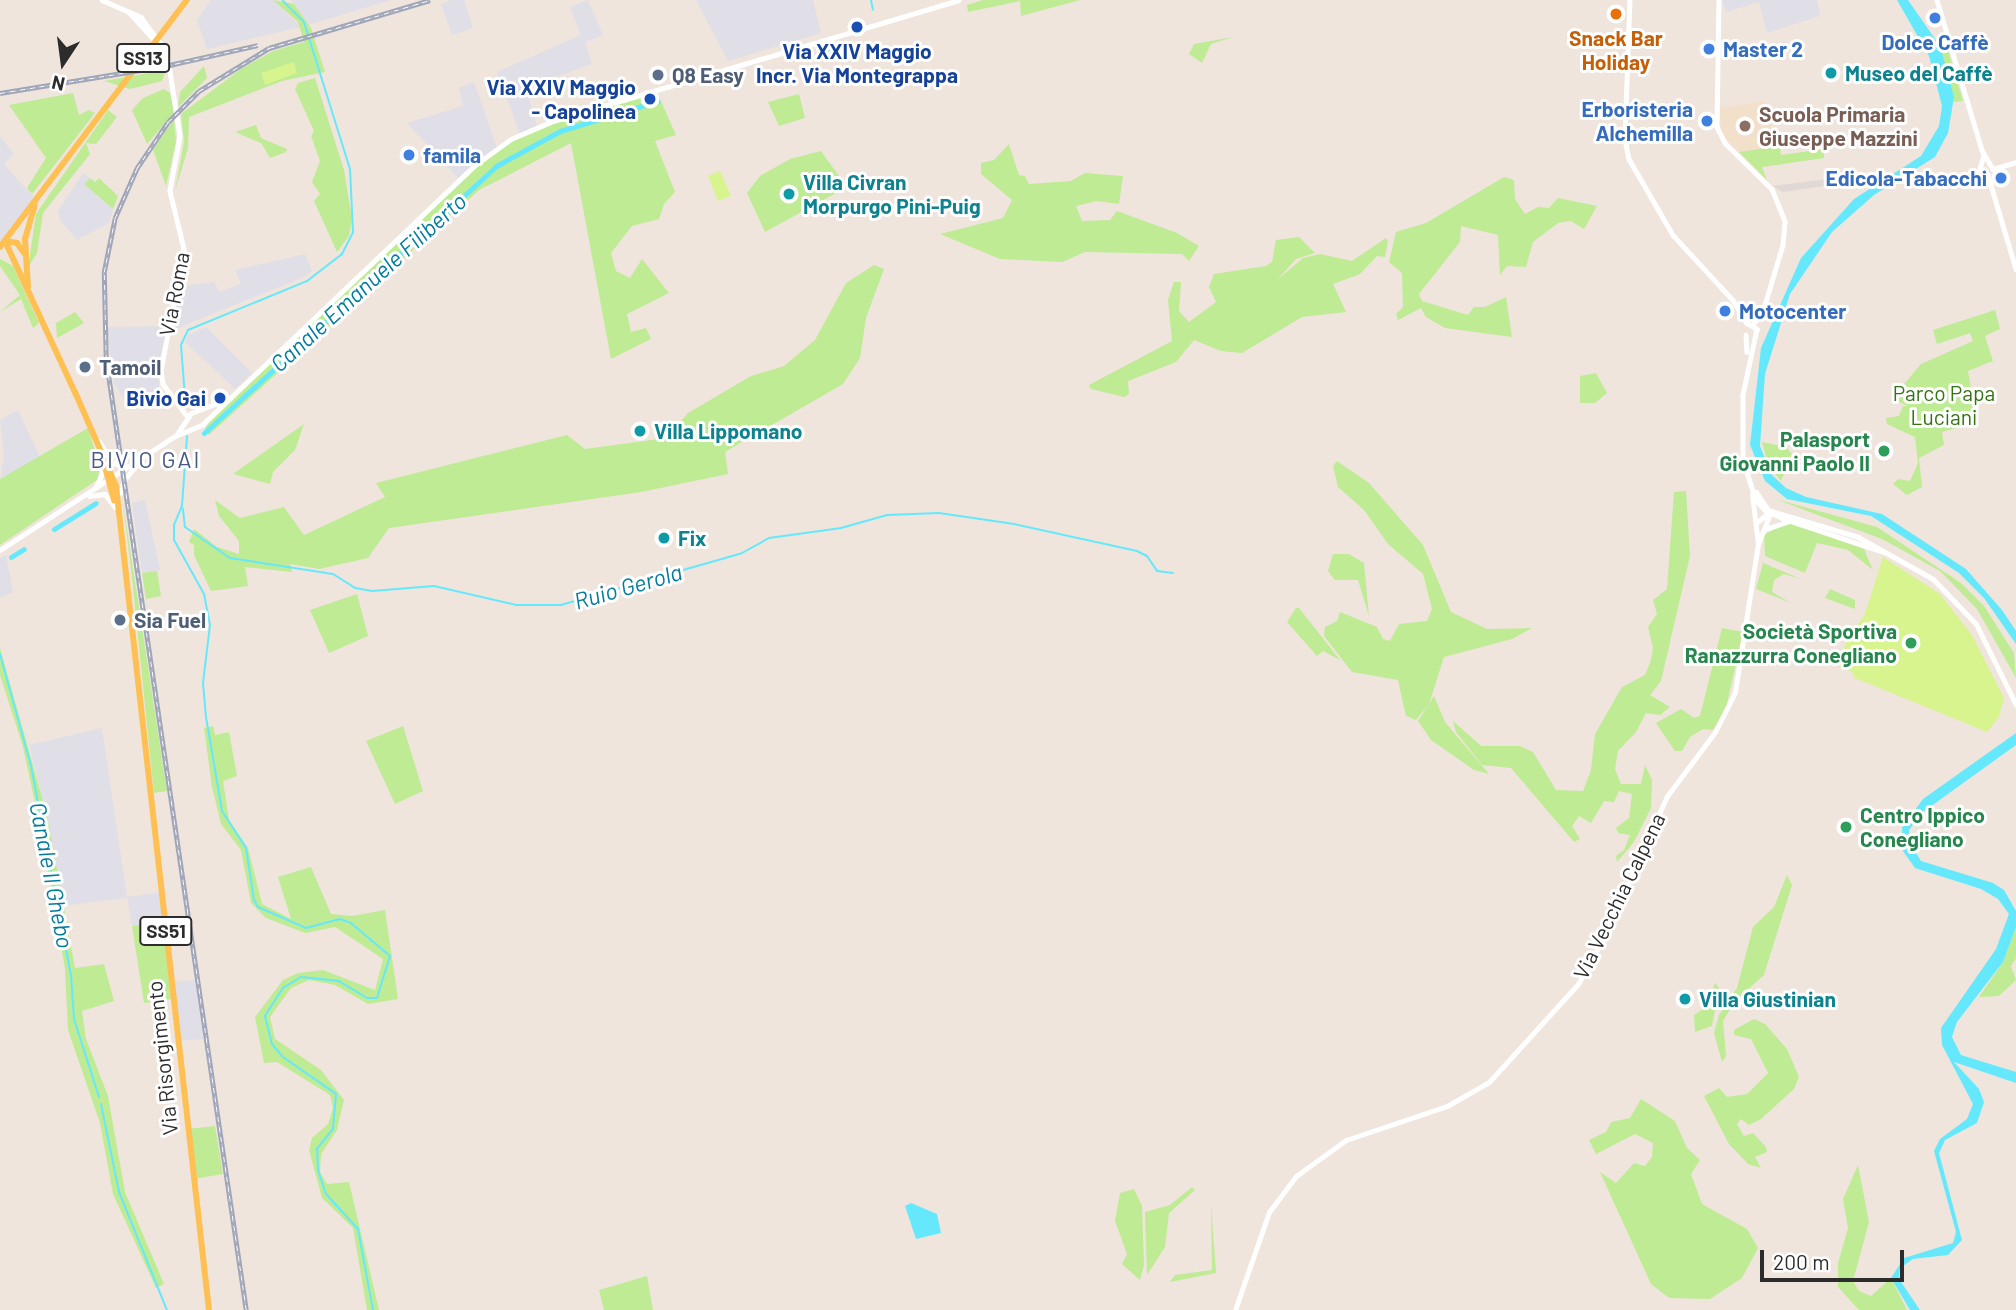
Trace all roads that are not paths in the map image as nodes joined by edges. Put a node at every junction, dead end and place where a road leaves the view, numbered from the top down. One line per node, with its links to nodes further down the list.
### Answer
1 (102, 0): 22 (street, Via Roma)
2 (187, 0): 11 (main road, SS13)
3 (958, 0): 21 (street)
4 (1630, 0): 18 (street)
5 (1719, 0): 19 (street)
6 (1937, 0): 7 (street)
7 (1984, 154): 9 (street); 10 (street)
8 (2016, 162): 10 (street)
9 (1982, 163): 10 (street); 10 (street)
10 (1991, 169): 16 (street)
11 (40, 194): 12 (main road, SS13); 13 (main road, SS51)
12 (2, 244): 13 (main road); 15 (main road, SS51)
13 (24, 254): 17 (main road, SS51)
14 (0, 257): 15 (main road)
15 (12, 261): 17 (main road, SS51)
16 (2016, 269)
17 (30, 295): 28 (main road, SS51)
18 (1747, 323): 19 (street); 20 (street)
19 (1754, 324): 20 (street)
20 (1749, 335): 33 (street)
21 (229, 395): 23 (street); 25 (street)
22 (179, 402): 23 (street); 24 (street, Via Roma)
23 (197, 411): 24 (street); 25 (street)
24 (188, 418): 26 (street, Via Roma); 27 (street)
25 (205, 420): 26 (street)
26 (194, 427): 27 (street)
27 (175, 436): 29 (street)
28 (98, 442): 30 (street); 31 (main road, SS51); 32 (street)
29 (141, 459): 30 (street); 41 (street, Via Risorgimento)
30 (132, 465): 31 (street)
31 (112, 478): 32 (street); 35 (main road, Via Risorgimento / SS51); 41 (main road, Via Risorgimento / SS51)
32 (94, 490): 34 (street)
33 (1754, 493): 36 (main road); 38 (main road); 39 (street)
34 (82, 499): 35 (street); 43 (street)
35 (115, 507): 45 (main road, Via Risorgimento / SS51)
36 (1768, 511): 37 (street); 38 (main road); 39 (main road); 40 (main road)
37 (1790, 521): 40 (main road); 44 (main road)
38 (1756, 523): 42 (main road)
39 (1814, 524): 44 (main road)
40 (1765, 529): 42 (main road)
41 (122, 540): 45 (main road, Via Risorgimento / SS51)
42 (1758, 544): 50 (main road, Via Vecchia Calpena)
43 (0, 550)
44 (1906, 561): 46 (main road)
45 (128, 596): 49 (main road, Via Risorgimento / SS51)
46 (2000, 670): 47 (main road); 48 (main road)
47 (2016, 695)
48 (2016, 705)
49 (209, 1310)
50 (1235, 1310)

